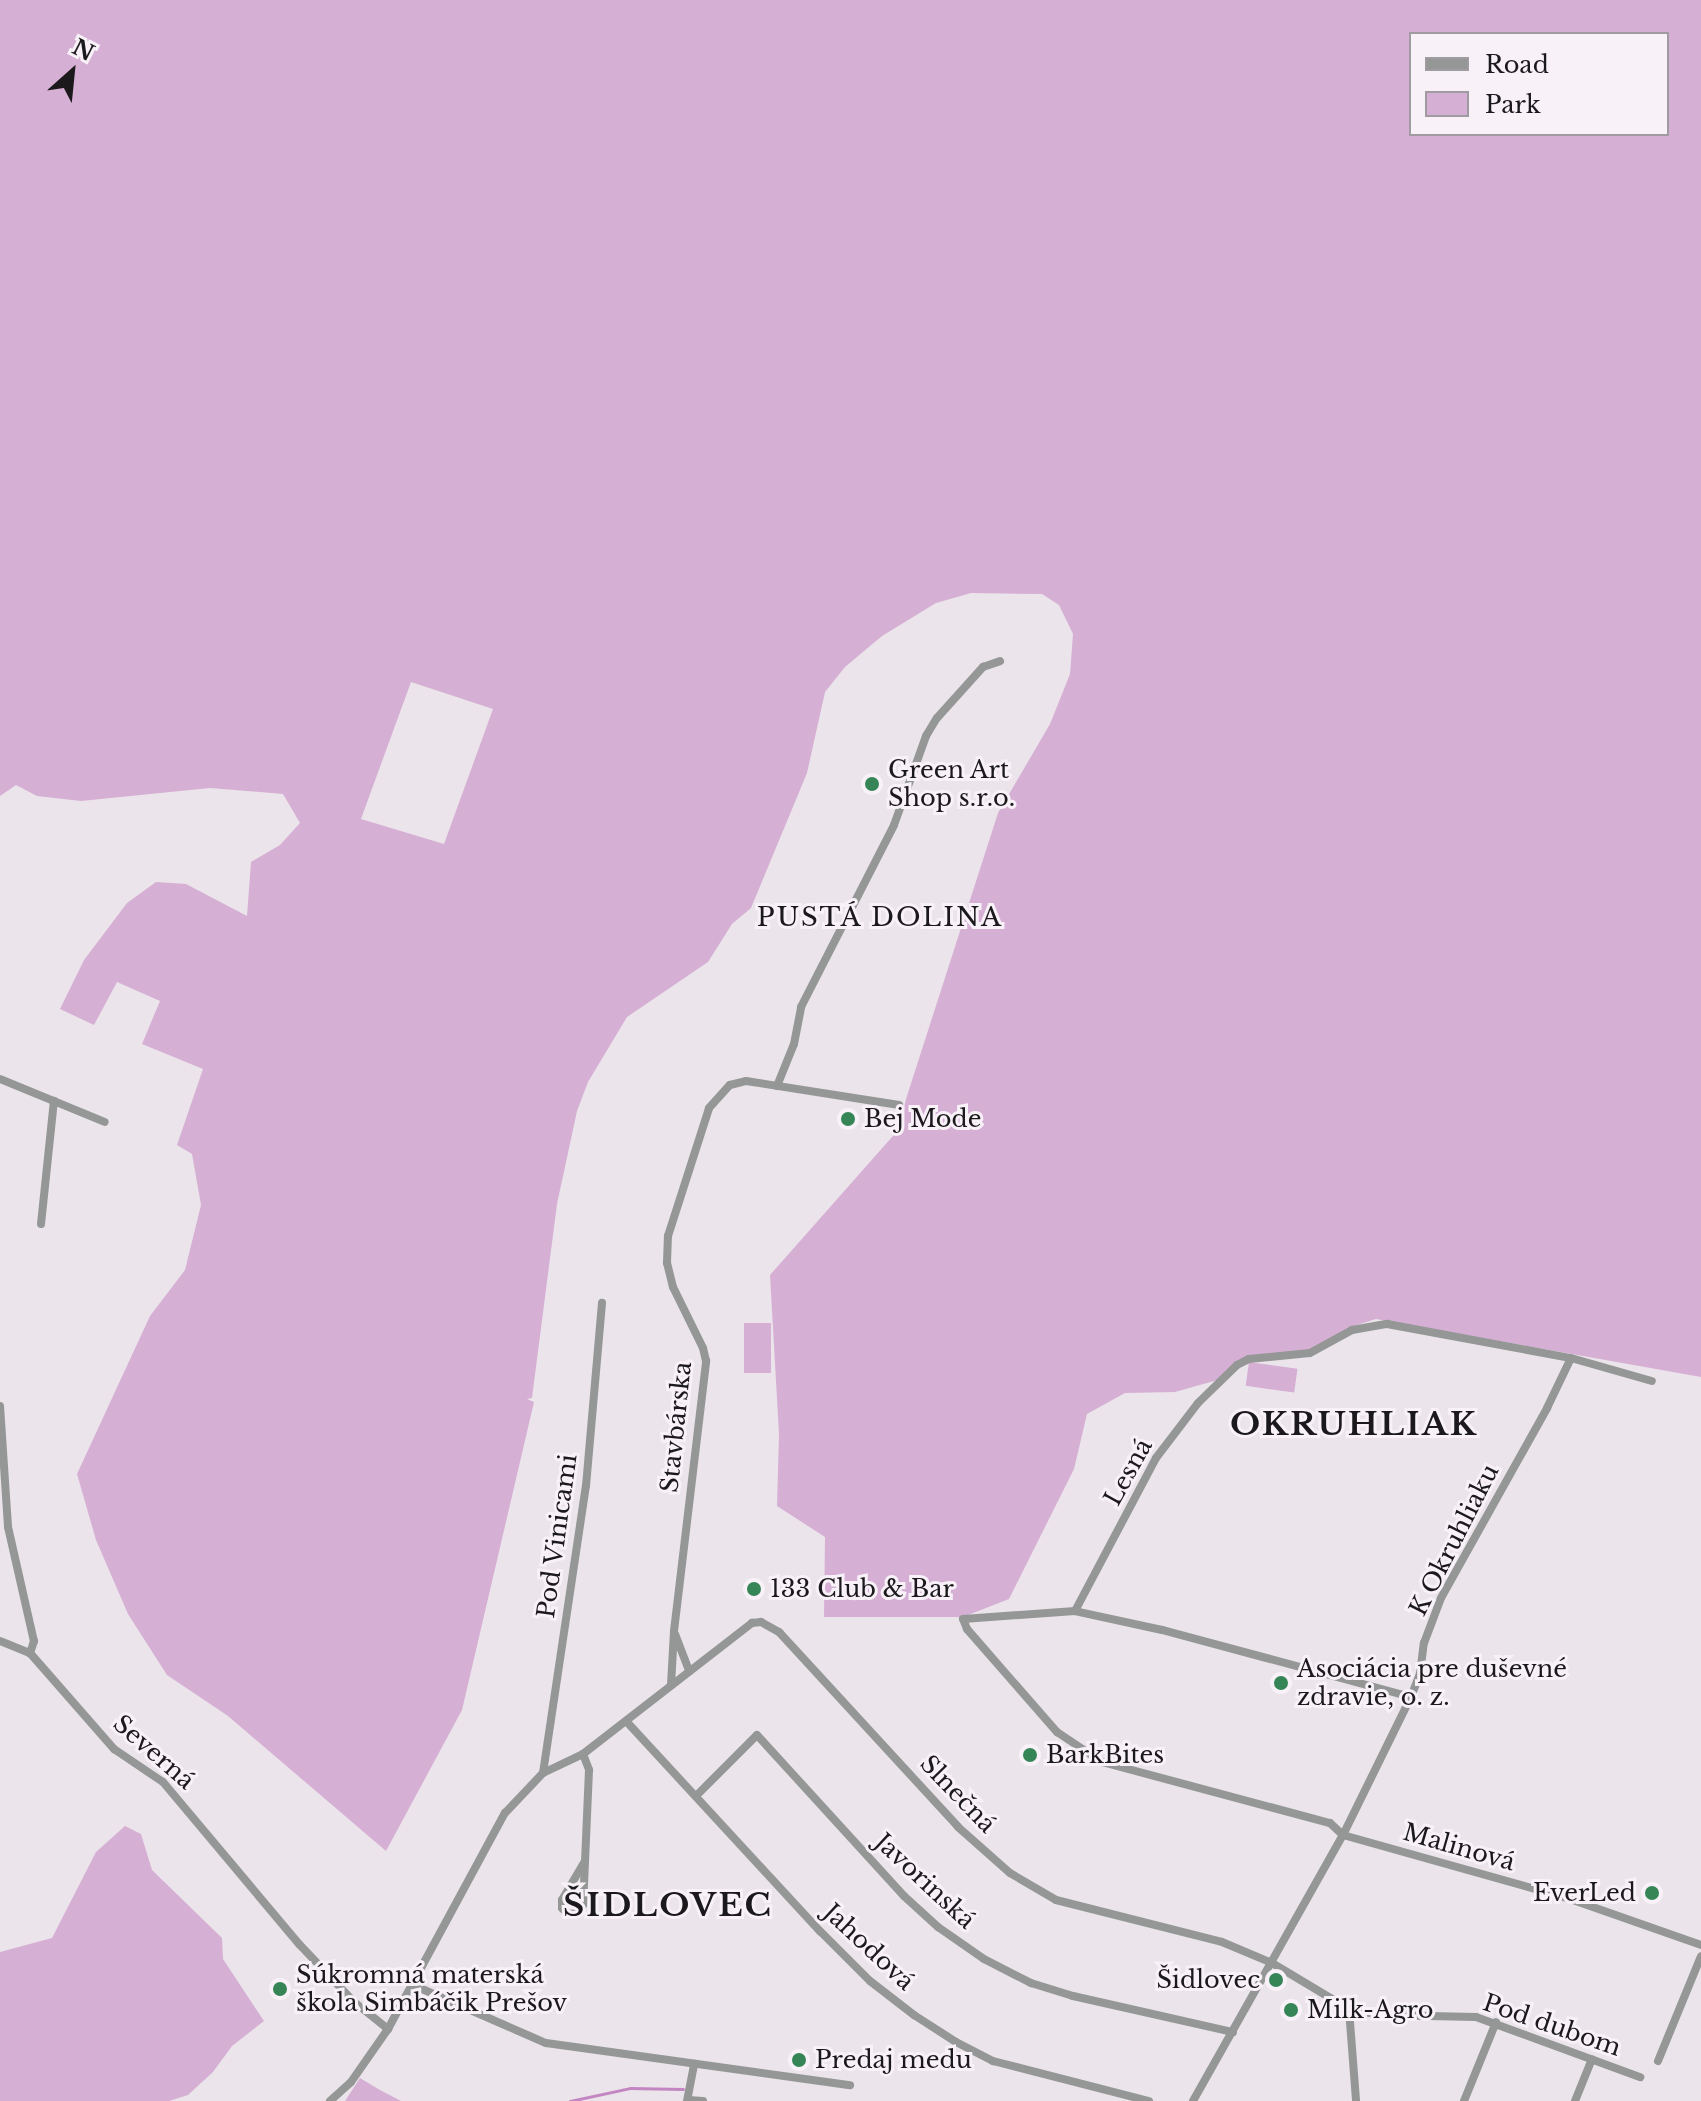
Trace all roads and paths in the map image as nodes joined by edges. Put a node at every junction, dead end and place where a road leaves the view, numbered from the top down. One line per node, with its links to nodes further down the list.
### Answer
1 (1000, 661): 3 (street)
2 (0, 1079): 4 (street)
3 (777, 1086): 5 (street, Stavbárska); 13 (street, Stavbárska)
4 (54, 1101): 6 (street); 7 (street)
5 (899, 1105)
6 (105, 1122)
7 (41, 1224)
8 (602, 1303): 21 (street, Pod Vinicami)
9 (1571, 1358): 10 (street); 12 (street, Lesná); 18 (street, K Okruhliaku)
10 (1652, 1381)
11 (0, 1406): 15 (street)
12 (1075, 1611): 18 (street); 23 (street, Malinová)
13 (674, 1631): 16 (street, Stavbárska); 17 (street, Stavbárska)
14 (0, 1641): 15 (street)
15 (30, 1653): 31 (street, Severná)
16 (689, 1671): 17 (street, Slnečná); 27 (street, Slnečná)
17 (671, 1685): 19 (street)
18 (1411, 1697): 23 (street, K Okruhliaku)
19 (626, 1721): 20 (street); 22 (street, Jahodová)
20 (583, 1754): 21 (street); 24 (street)
21 (543, 1773): 28 (street)
22 (696, 1796): 32 (street, Javorinská); 41 (street, Jahodová)
23 (1343, 1835): 25 (street, Malinová); 27 (street, K Okruhliaku)
24 (585, 1861): 24 (street)
25 (1701, 1945)
26 (1701, 1956): 34 (street)
27 (1272, 1963): 29 (street, Pod dubom); 32 (street, K Okruhliaku)
28 (413, 1985): 31 (street); 35 (street)
29 (1349, 2009): 30 (street, Pod dubom); 43 (street)
30 (1496, 2022): 33 (street, Pod dubom); 44 (street)
31 (388, 2029): 39 (street)
32 (1233, 2032): 42 (street)
33 (1592, 2059): 36 (street, Pod dubom); 45 (street)
34 (1658, 2061)
35 (694, 2064): 37 (street); 38 (street)
36 (1640, 2077)
37 (850, 2085)
38 (688, 2100): 40 (street)
39 (330, 2101)
40 (703, 2101)
41 (1149, 2101)
42 (1193, 2101)
43 (1356, 2101)
44 (1464, 2101)
45 (1575, 2101)

